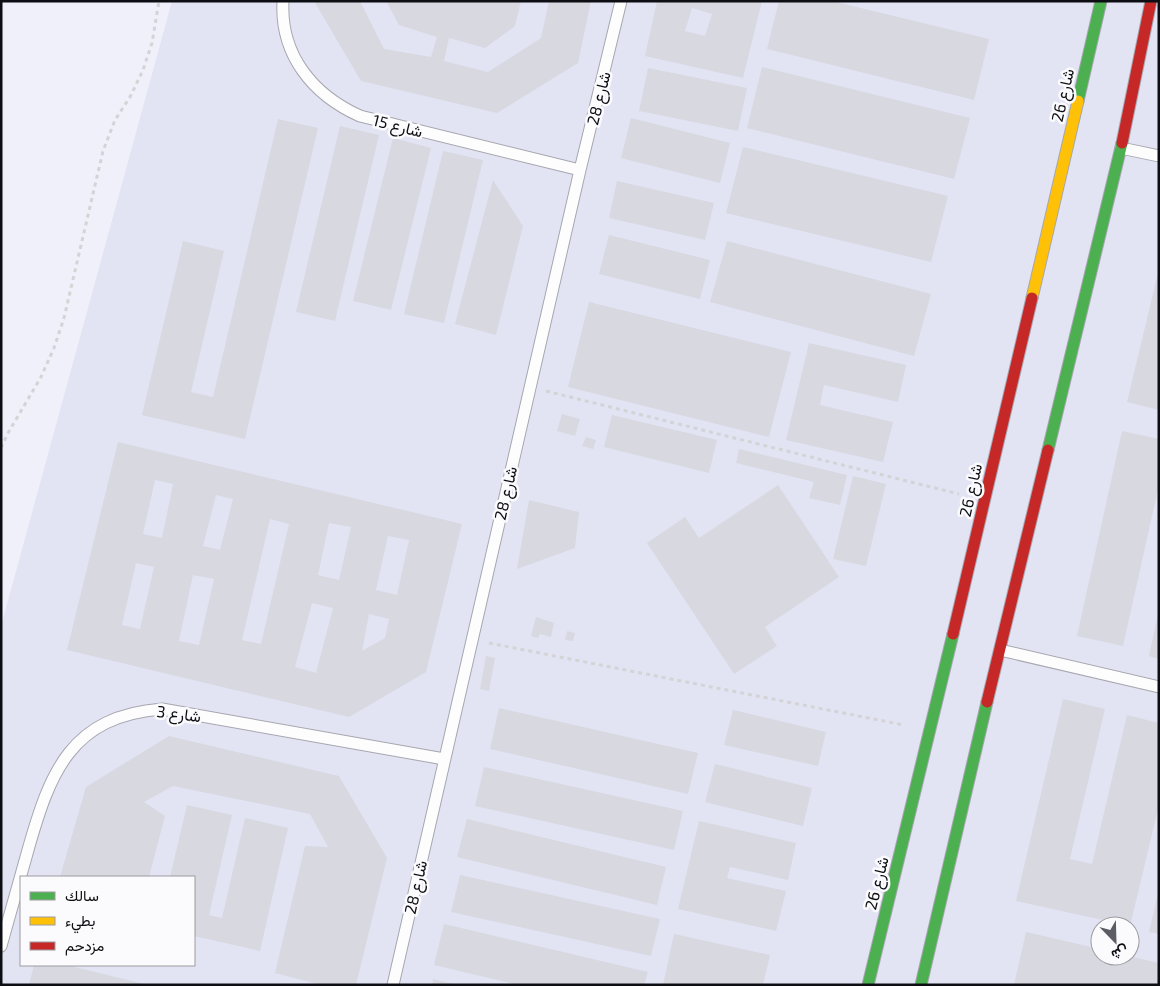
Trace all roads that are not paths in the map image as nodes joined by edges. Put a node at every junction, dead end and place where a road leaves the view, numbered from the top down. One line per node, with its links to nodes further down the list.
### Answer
1 (282, 1): 9 (lane, شارع 15)
2 (621, 1): 9 (lane, شارع 28)
3 (1101, 1): 17 (street, شارع 26)
4 (1151, 1): 6 (street)
5 (1159, 6): 6 (street)
6 (1141, 45): 7 (street)
7 (1121, 148): 8 (lane); 10 (street)
8 (1159, 156)
9 (580, 170): 12 (lane, شارع 28)
10 (1000, 650): 11 (lane); 18 (street)
11 (1159, 687)
12 (444, 759): 13 (lane, شارع 3); 16 (lane, شارع 28)
13 (21, 876)
14 (20, 878): 15 (lane, شارع 3)
15 (1, 946)
16 (393, 985)
17 (868, 985)
18 (921, 985)

